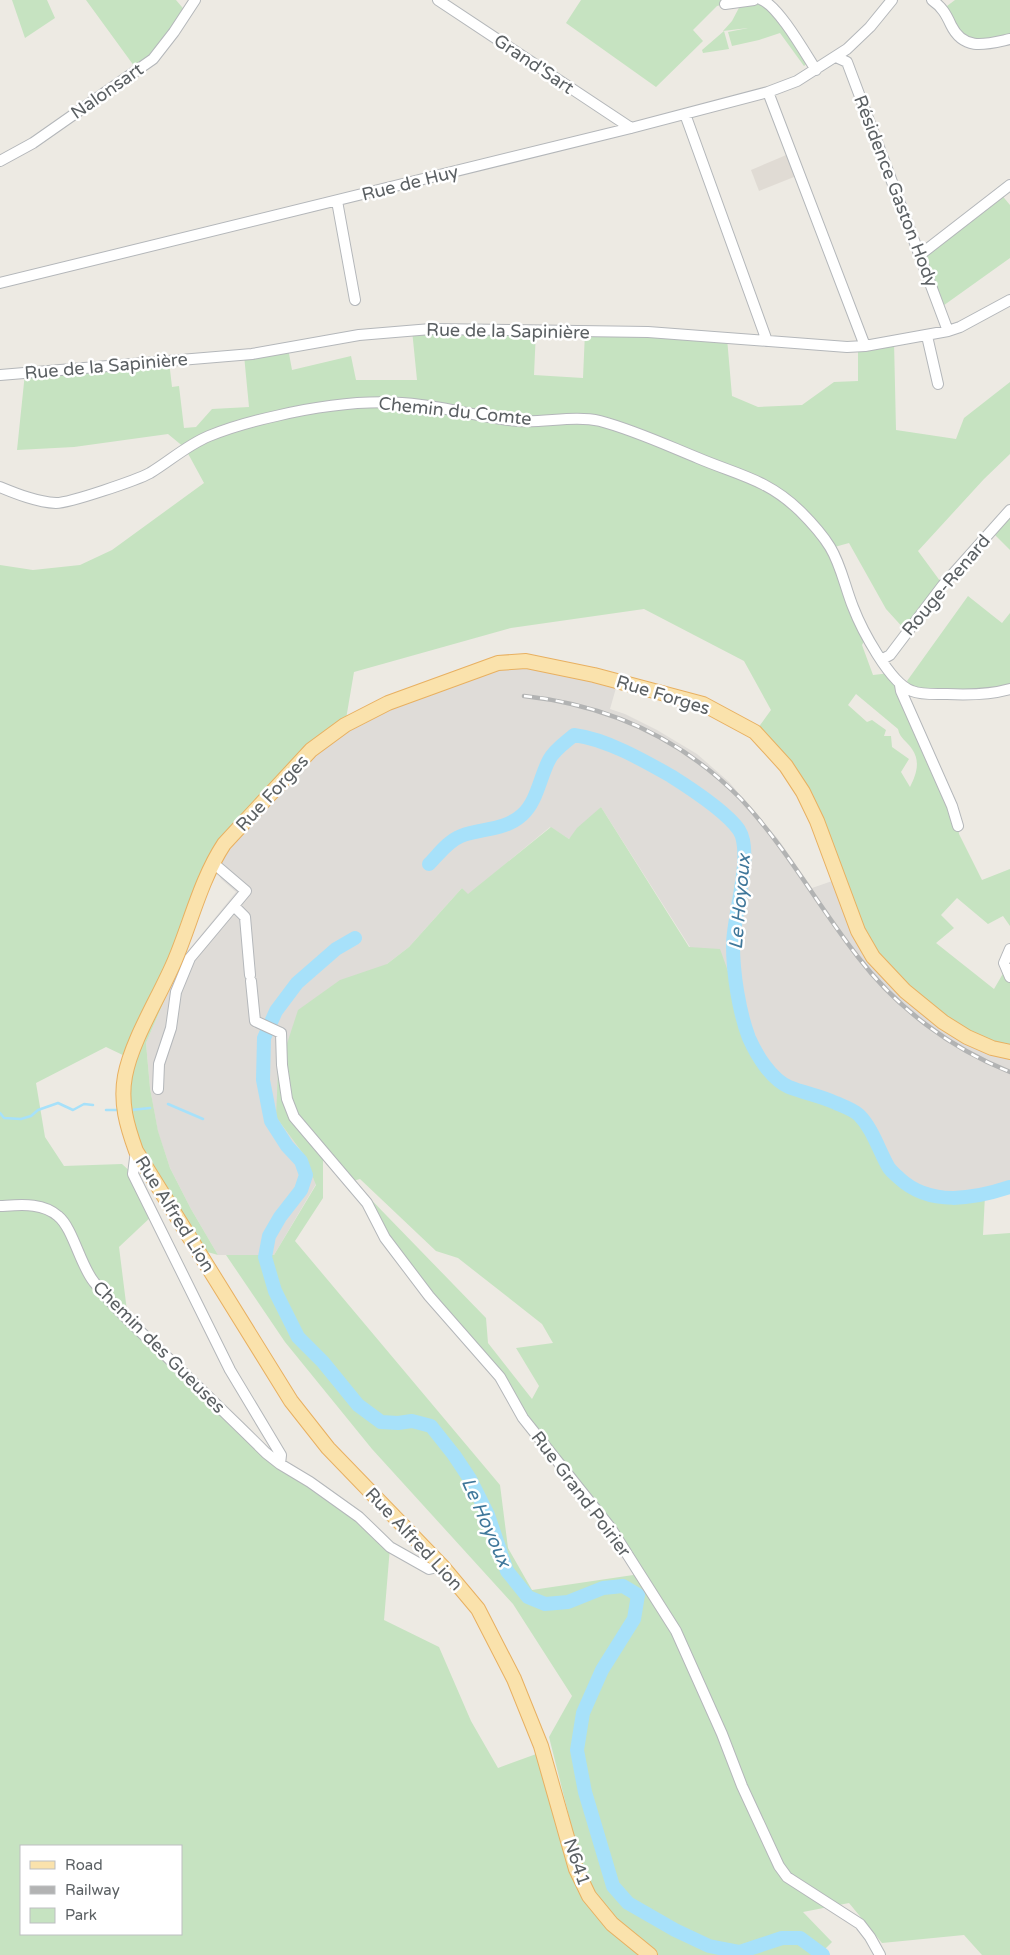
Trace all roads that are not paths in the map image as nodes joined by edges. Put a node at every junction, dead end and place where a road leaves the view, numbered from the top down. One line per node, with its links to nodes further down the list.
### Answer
1 (195, 0): 14 (street, Nalonsart)
2 (438, 0): 13 (street, Grand'Sart)
3 (754, 0): 7 (street)
4 (762, 0): 10 (street)
5 (892, 0): 9 (street, Rue de Huy)
6 (932, 0): 8 (street)
7 (725, 4)
8 (1010, 39)
9 (836, 57): 10 (street, Rue de Huy); 17 (street, Résidence Gaston Hody)
10 (816, 70): 11 (street, Rue de Huy)
11 (768, 92): 12 (street, Rue de Huy); 24 (street)
12 (685, 114): 13 (street, Rue de Huy); 23 (street)
13 (631, 128): 16 (street, Rue de Huy)
14 (0, 161)
15 (1010, 185): 17 (street)
16 (337, 201): 18 (street, Rue de Huy); 19 (street)
17 (921, 254): 21 (street, Résidence Gaston Hody)
18 (0, 283)
19 (355, 300)
20 (1010, 300): 21 (street, Rue de la Sapinière)
21 (948, 331): 22 (street, Rue de la Sapinière)
22 (927, 336): 24 (street, Rue de la Sapinière); 26 (street)
23 (767, 341): 24 (street, Rue de la Sapinière); 25 (street, Rue de la Sapinière)
24 (865, 346)
25 (0, 375)
26 (938, 384)
27 (0, 487): 29 (street, Chemin du Comte)
28 (1010, 510): 29 (street, Rouge-Renard)
29 (881, 660): 30 (street, Chemin du Comte)
30 (900, 685): 31 (street); 32 (street, Chemin du Comte)
31 (1010, 689)
32 (958, 826)
33 (212, 862): 34 (street); 37 (main road, Rue Forges / N641); 39 (main road, Rue Alfred Lion / N641)
34 (234, 906): 38 (street); 45 (street, Rue Grand Poirier)
35 (1010, 949): 36 (street)
36 (1010, 977)
37 (1010, 1052)
38 (158, 1089)
39 (136, 1151): 41 (street, Chemin des Gueuses); 42 (main road, Rue Alfred Lion / N641)
40 (0, 1206): 41 (street, Chemin des Gueuses)
41 (280, 1464): 42 (street, Chemin des Gueuses)
42 (442, 1566): 43 (main road, Rue Alfred Lion / N641)
43 (541, 1746): 44 (main road, N641 / N641)
44 (650, 1955)
45 (880, 1955)

